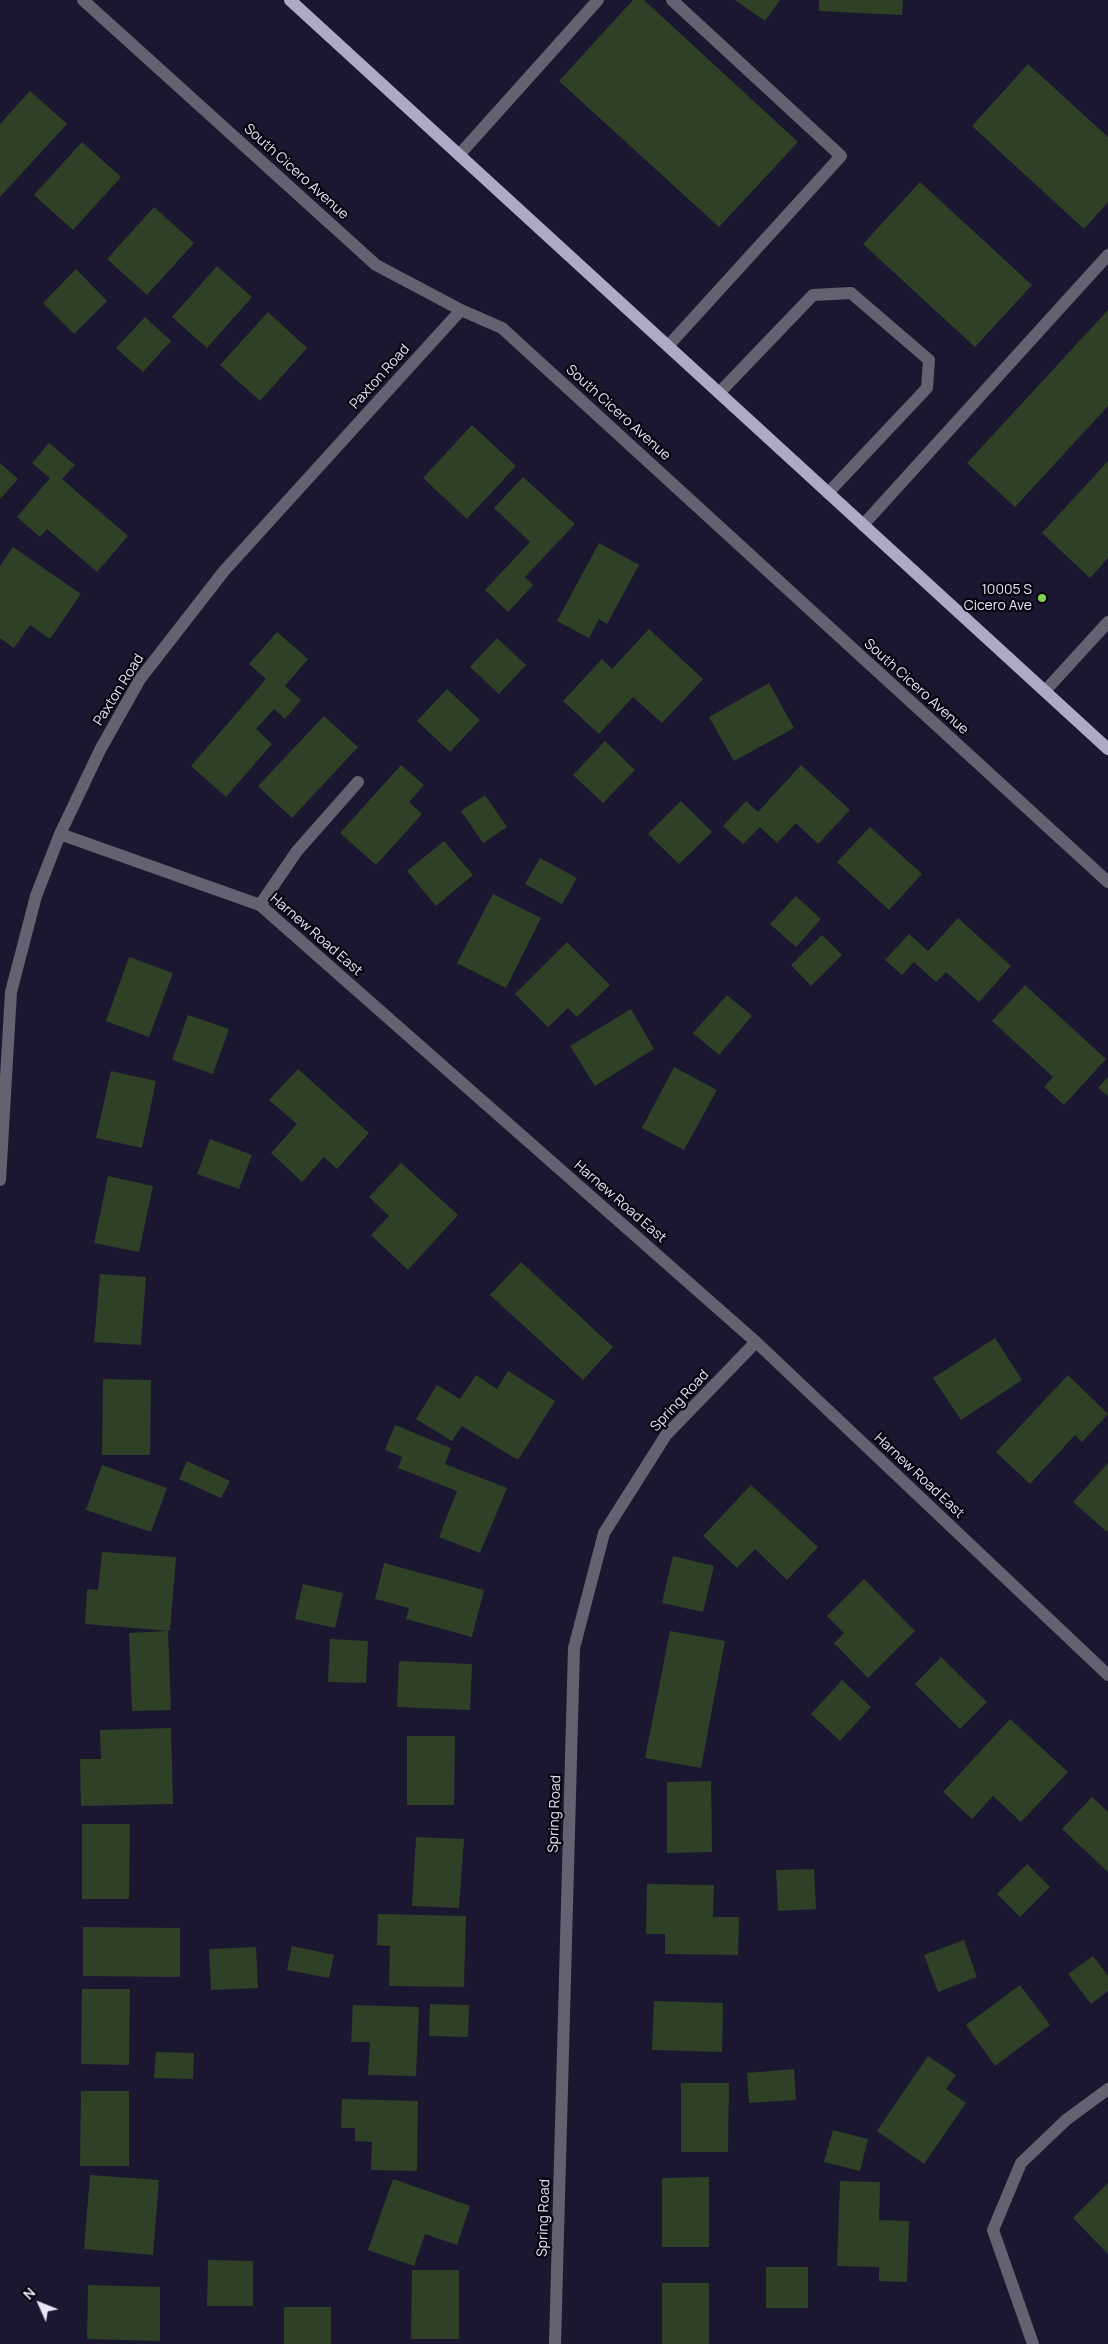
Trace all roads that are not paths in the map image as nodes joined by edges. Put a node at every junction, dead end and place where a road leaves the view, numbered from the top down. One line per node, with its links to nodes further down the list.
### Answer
1 (84, 0): 7 (street, South Cicero Avenue)
2 (290, 0): 5 (main road)
3 (598, 0): 5 (street)
4 (672, 0): 8 (street)
5 (459, 155): 8 (main road)
6 (1108, 255): 11 (street)
7 (460, 310): 16 (street, Paxton Road); 17 (street, South Cicero Avenue)
8 (668, 346): 9 (main road)
9 (718, 393): 10 (main road); 10 (street)
10 (828, 493): 11 (main road)
11 (863, 525): 13 (main road)
12 (1108, 622): 13 (street)
13 (1046, 692): 14 (main road)
14 (1108, 749)
15 (358, 782): 18 (street)
16 (60, 834): 18 (street, Harnew Road East); 19 (street, Paxton Road)
17 (1108, 882)
18 (260, 904): 20 (street, Harnew Road East)
19 (0, 1180)
20 (756, 1342): 21 (street, Harnew Road East); 23 (street, Spring Road)
21 (1108, 1675)
22 (1108, 2089): 24 (street)
23 (555, 2344)
24 (1033, 2344)

